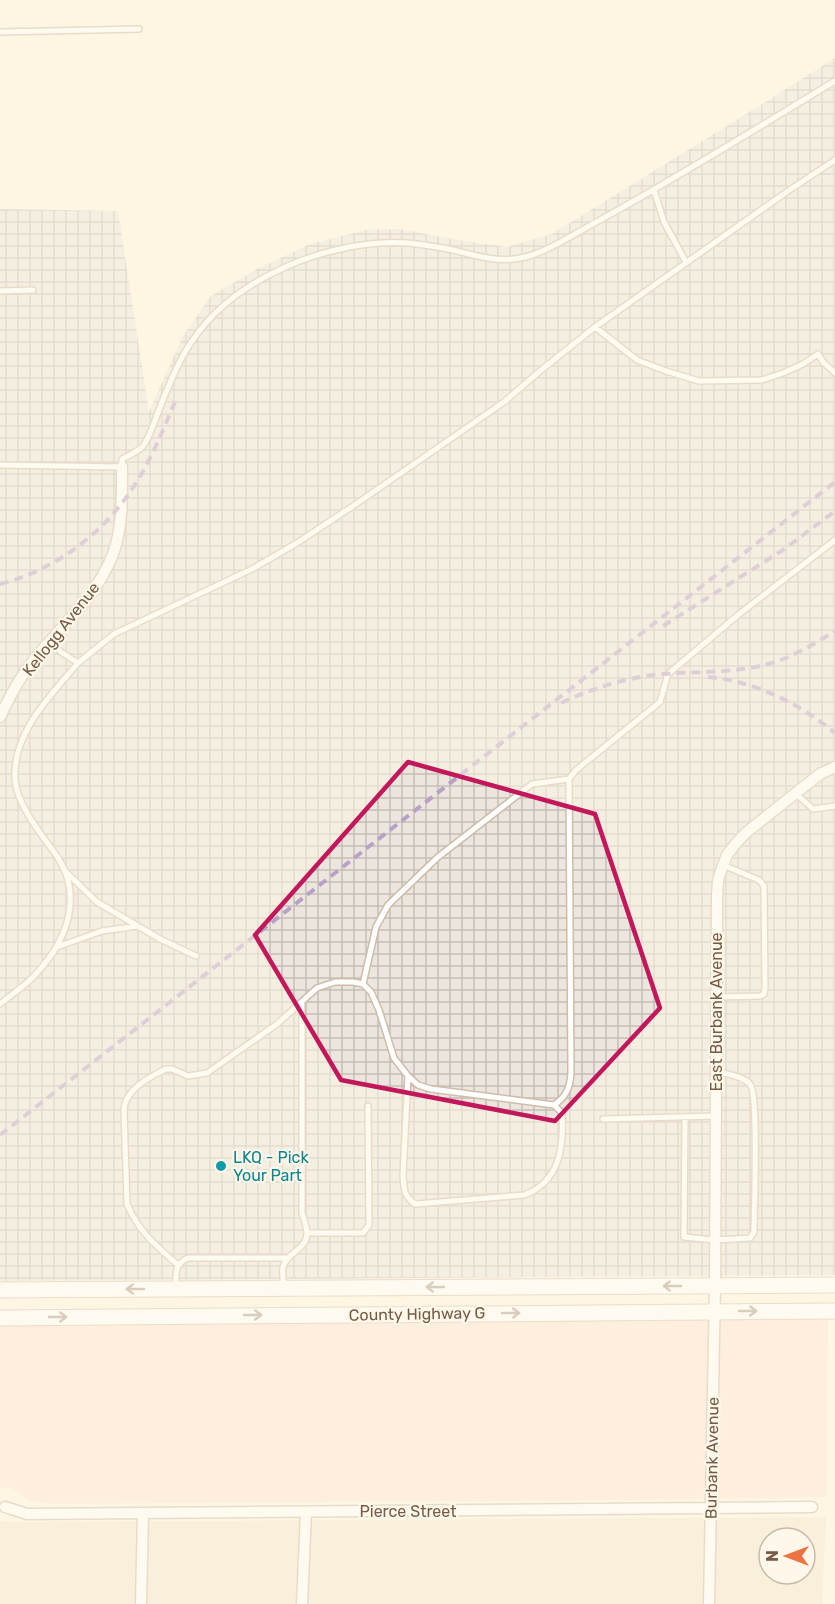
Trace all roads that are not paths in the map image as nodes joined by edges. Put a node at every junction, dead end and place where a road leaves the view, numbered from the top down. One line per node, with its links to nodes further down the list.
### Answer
1 (139, 29): 2 (lane)
2 (0, 32)
3 (835, 81): 5 (lane)
4 (835, 160): 6 (lane)
5 (654, 190): 6 (lane); 12 (lane)
6 (686, 262): 9 (lane)
7 (33, 290): 8 (lane)
8 (0, 291)
9 (595, 327): 10 (lane); 15 (lane)
10 (835, 373)
11 (0, 465): 12 (lane)
12 (122, 467): 14 (street, Kellogg Avenue)
13 (835, 540): 18 (lane)
14 (50, 642): 15 (lane); 16 (street, Kellogg Avenue)
15 (78, 663): 22 (lane)
16 (0, 717)
17 (835, 767): 19 (street, East Burbank Avenue)
18 (569, 779): 26 (lane); 32 (lane)
19 (795, 793): 20 (lane); 21 (street, East Burbank Avenue)
20 (835, 806)
21 (723, 865): 27 (street, East Burbank Avenue); 27 (lane)
22 (64, 870): 23 (lane); 24 (lane)
23 (138, 926): 24 (lane); 25 (lane)
24 (57, 948): 29 (lane)
25 (195, 956)
26 (363, 984): 28 (lane); 31 (lane)
27 (716, 997): 30 (street, East Burbank Avenue)
28 (302, 1002): 37 (lane); 40 (lane)
29 (0, 1004)
30 (716, 1071): 34 (street, East Burbank Avenue); 38 (lane)
31 (408, 1076): 32 (lane); 32 (lane)
32 (554, 1105)
33 (368, 1106): 37 (lane)
34 (716, 1116): 35 (lane); 38 (street, East Burbank Avenue)
35 (685, 1117): 36 (lane); 38 (lane)
36 (603, 1119)
37 (307, 1233): 39 (lane)
38 (715, 1240): 42 (street, East Burbank Avenue)
39 (288, 1258): 40 (lane); 43 (lane)
40 (178, 1265): 44 (lane)
41 (835, 1285): 42 (main road, County Highway G)
42 (715, 1286): 43 (main road, County Highway G, one-way to 43); 46 (street, East Burbank Avenue)
43 (284, 1288): 44 (main road, County Highway G); 48 (main road)
44 (176, 1289): 45 (main road, County Highway G, one-way to 45)
45 (0, 1290)
46 (714, 1311): 47 (main road, County Highway G, one-way to 47); 48 (main road, County Highway G, one-way to 46); 52 (street, Burbank Avenue)
47 (835, 1311)
48 (284, 1315): 49 (main road, County Highway G, one-way to 48)
49 (0, 1317)
50 (5, 1507): 54 (street, Pierce Street)
51 (812, 1507): 52 (street, Pierce Street)
52 (711, 1508): 53 (street, Pierce Street); 57 (street, Burbank Avenue)
53 (306, 1512): 54 (street, Pierce Street); 56 (street)
54 (143, 1513): 55 (street)
55 (141, 1604)
56 (302, 1604)
57 (709, 1604)

